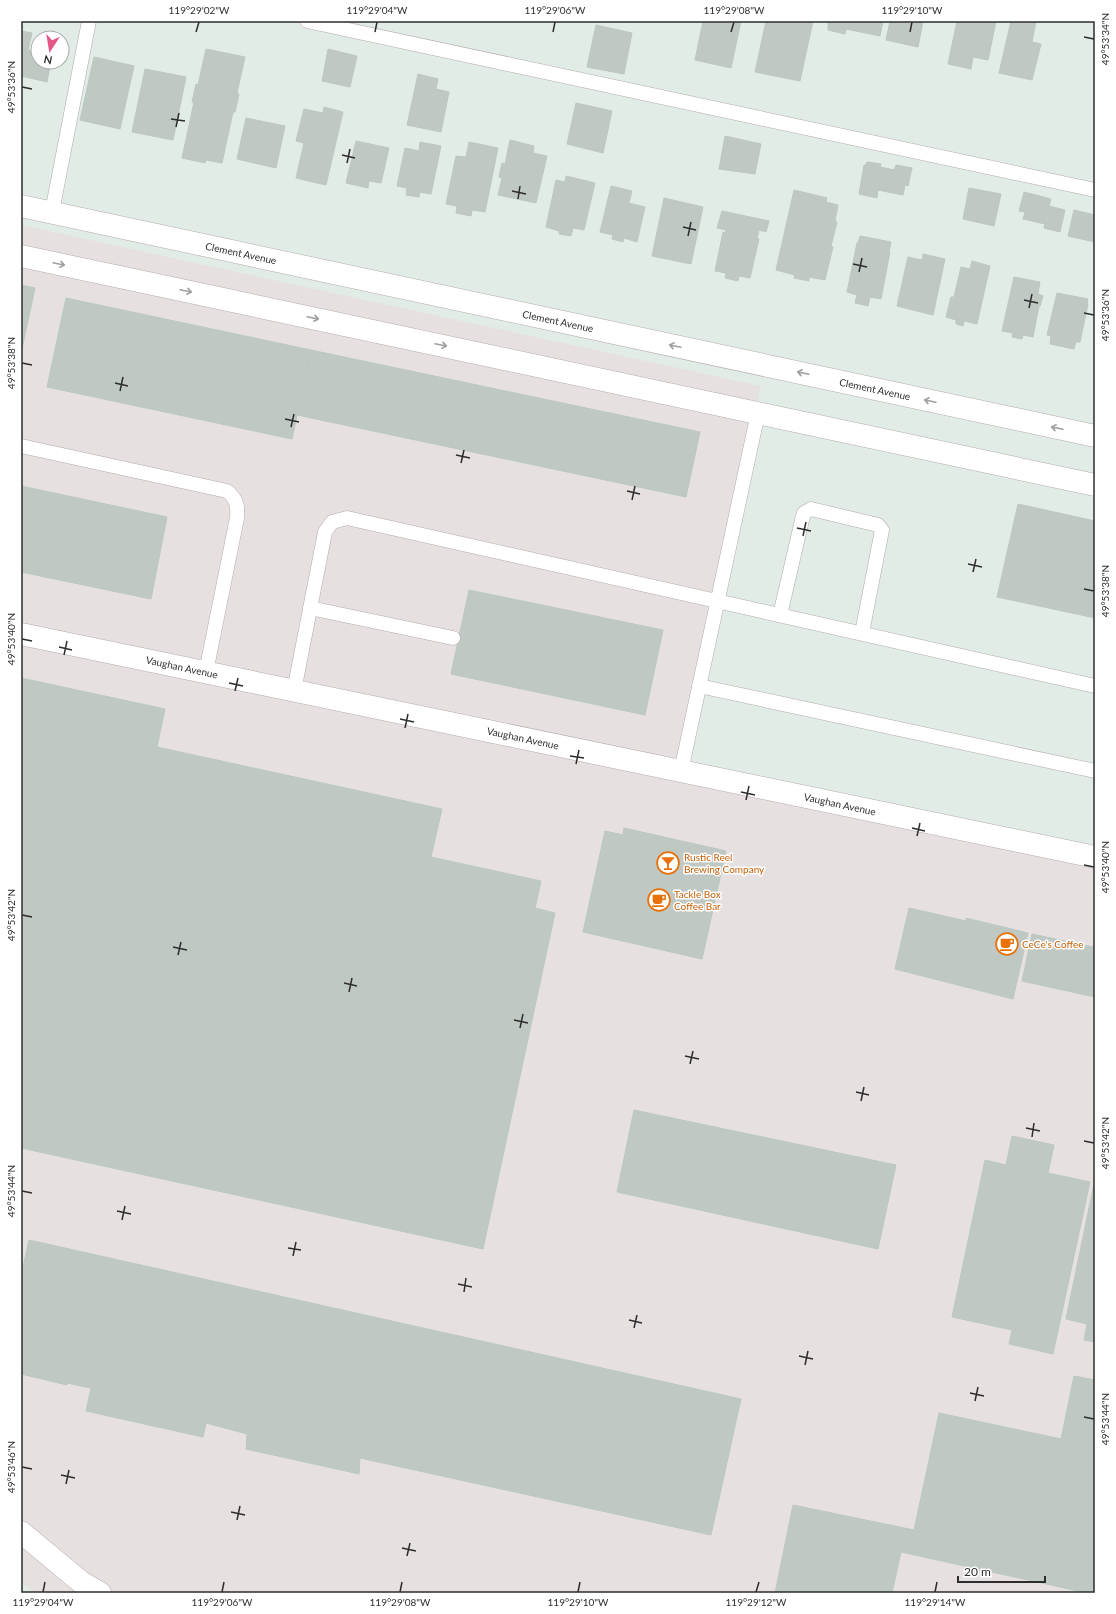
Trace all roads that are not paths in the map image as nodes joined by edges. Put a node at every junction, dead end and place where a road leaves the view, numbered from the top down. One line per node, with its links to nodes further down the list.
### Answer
1 (89, 21): 5 (lane)
2 (307, 21): 3 (lane)
3 (1095, 190)
4 (21, 206): 5 (main road, Clement Avenue)
5 (52, 212): 8 (main road, Clement Avenue, one-way to 5)
6 (21, 256): 7 (main road, one-way to 7)
7 (758, 412): 10 (main road); 11 (lane)
8 (1095, 436)
9 (21, 446): 17 (lane)
10 (1095, 485)
11 (718, 601): 12 (lane); 13 (lane); 18 (lane)
12 (310, 608): 16 (lane); 20 (lane)
13 (780, 615): 15 (lane); 15 (lane)
14 (21, 634): 17 (main road, Vaughan Avenue)
15 (862, 634): 19 (lane)
16 (453, 638)
17 (206, 672): 20 (main road, Vaughan Avenue)
18 (699, 686): 21 (lane); 22 (lane)
19 (1095, 686)
20 (294, 691): 21 (main road, Vaughan Avenue)
21 (681, 771): 23 (main road, Vaughan Avenue)
22 (1095, 771)
23 (1095, 857)
24 (21, 1532): 25 (main road)
25 (100, 1593)

